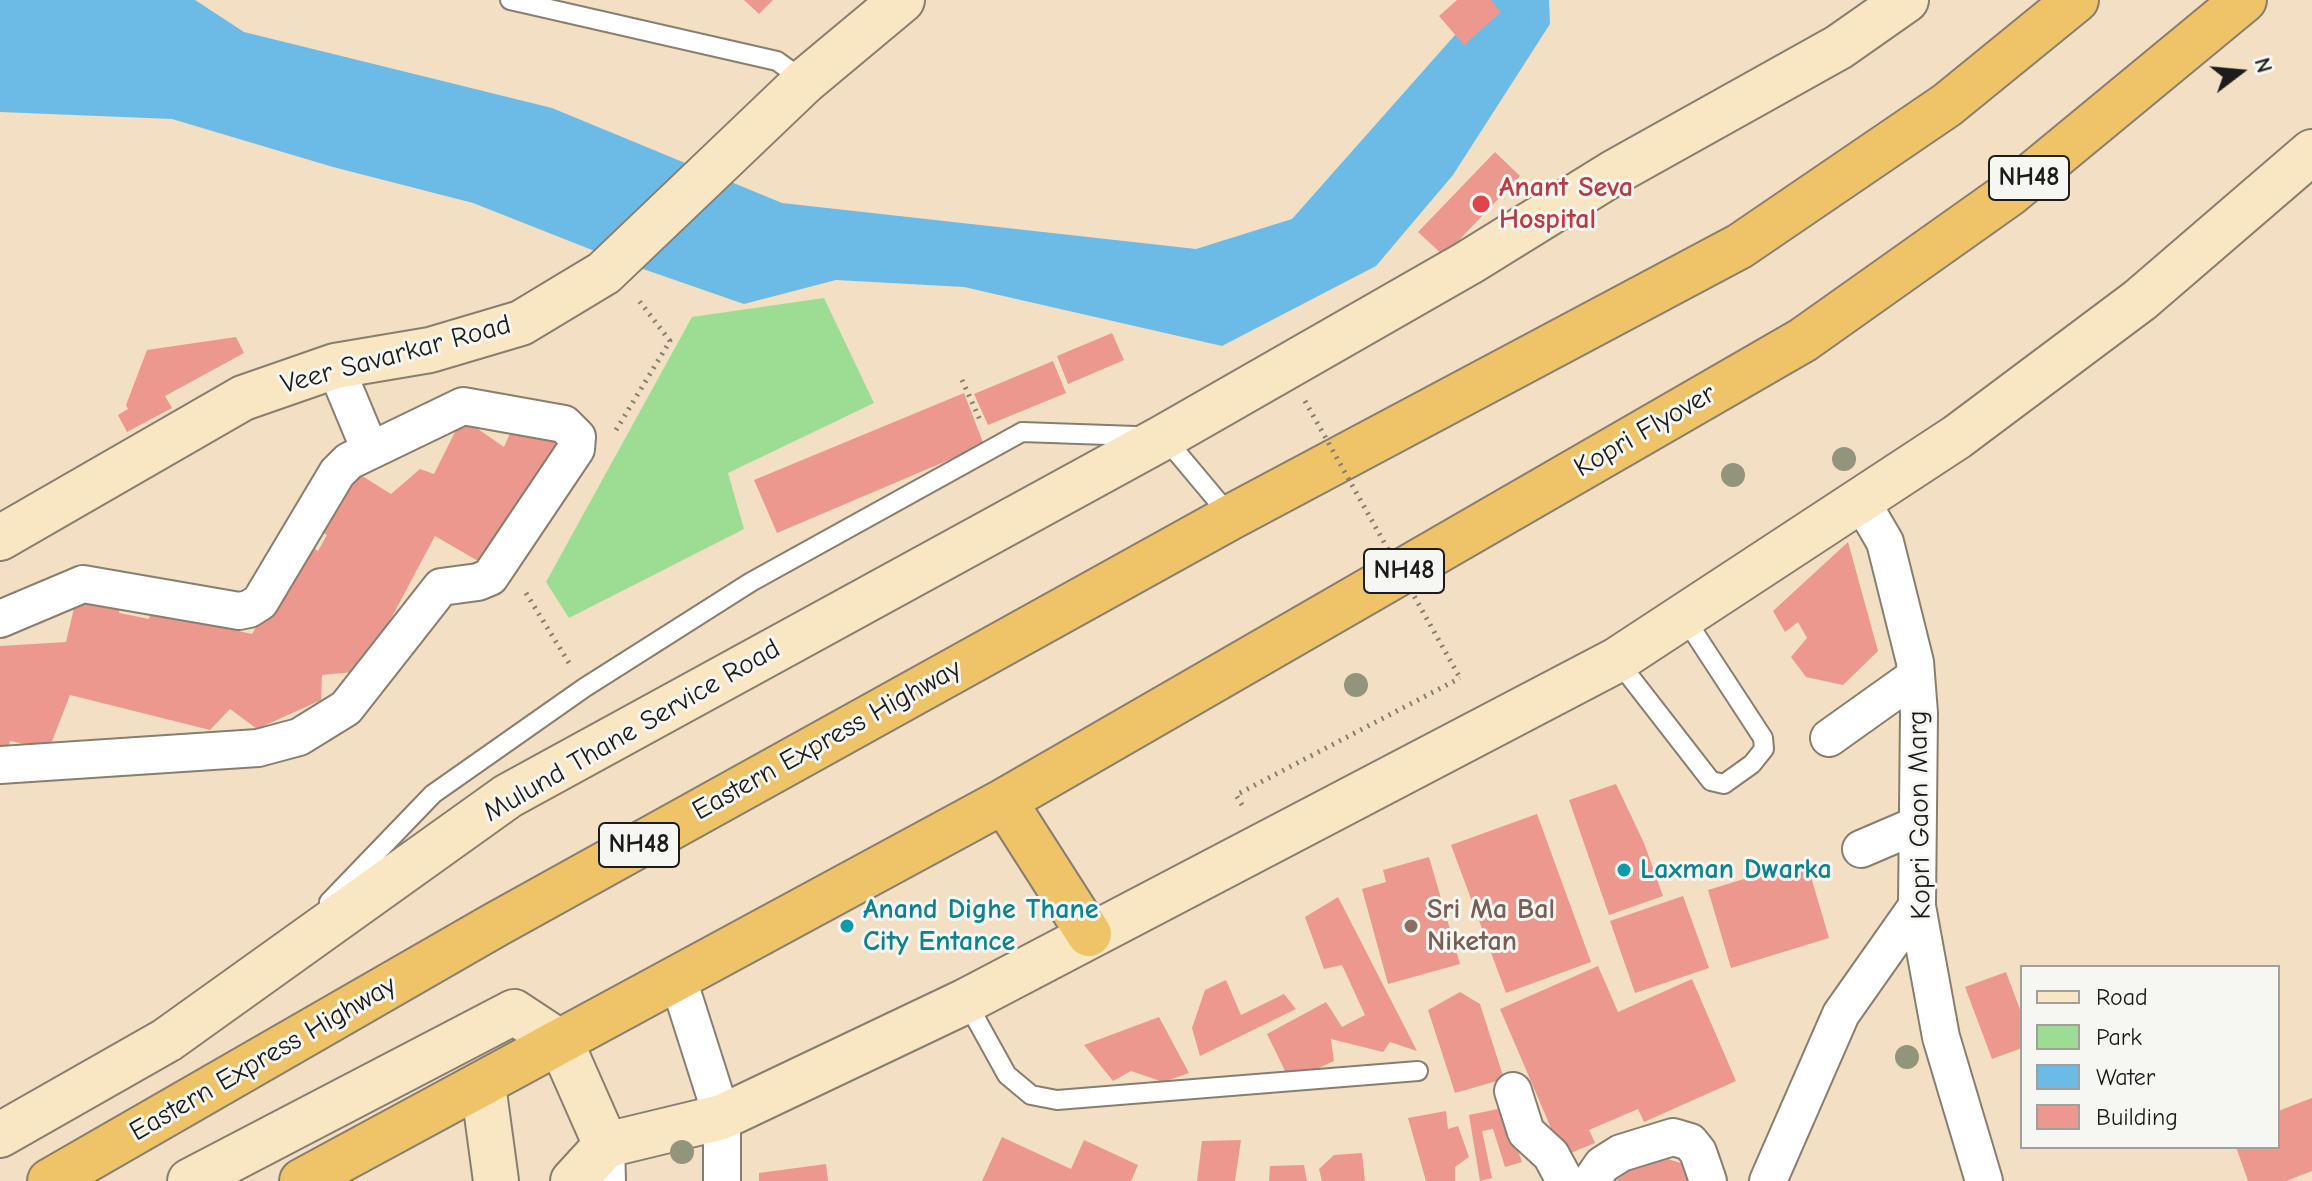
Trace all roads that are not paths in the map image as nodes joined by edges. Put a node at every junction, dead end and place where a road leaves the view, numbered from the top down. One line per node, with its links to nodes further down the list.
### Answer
1 (510, 0): 6 (lane)
2 (902, 0): 6 (street, Veer Savarkar Road)
3 (1906, 0): 9 (street, Mulund Thane Service Road)
4 (2076, 0): 12 (highway, NH48)
5 (2244, 0): 20 (highway, Kopri Flyover / NH48)
6 (805, 81): 8 (street, Veer Savarkar Road)
7 (2312, 152): 11 (street)
8 (335, 366): 10 (street); 13 (street, Veer Savarkar Road)
9 (1164, 437): 12 (lane); 25 (street, Mulund Thane Service Road); 25 (lane)
10 (370, 450): 15 (street); 19 (street)
11 (1860, 499): 14 (street); 17 (street, Kopri Gaon Marg)
12 (1231, 517): 35 (highway, Eastern Express Highway / NH48)
13 (0, 538)
14 (1682, 615): 16 (street); 16 (lane)
15 (0, 619)
16 (1617, 660): 24 (street)
17 (1916, 676): 18 (street); 21 (street, Kopri Gaon Marg)
18 (1829, 738)
19 (0, 765)
20 (1004, 801): 24 (highway); 26 (highway, NH48)
21 (1917, 825): 22 (street); 23 (street, Kopri Gaon Marg)
22 (1861, 849)
23 (1917, 906): 44 (street); 45 (street, Kopri Gaon Marg)
24 (1089, 934): 27 (street)
25 (258, 977): 33 (street, Mulund Thane Service Road)
26 (678, 979): 28 (highway, NH48); 32 (street)
27 (966, 1001): 29 (lane); 32 (street)
28 (561, 1043): 30 (highway, NH48); 34 (street); 36 (street)
29 (1418, 1071)
30 (483, 1085): 37 (highway, NH48); 38 (street)
31 (1513, 1091): 41 (street)
32 (722, 1117): 34 (street); 40 (street)
33 (0, 1135)
34 (607, 1163): 39 (street)
35 (50, 1181)
36 (190, 1181)
37 (302, 1181)
38 (496, 1181)
39 (573, 1181)
40 (722, 1181)
41 (1565, 1181)
42 (1591, 1181): 43 (street)
43 (1708, 1181)
44 (1768, 1181)
45 (1984, 1181)

